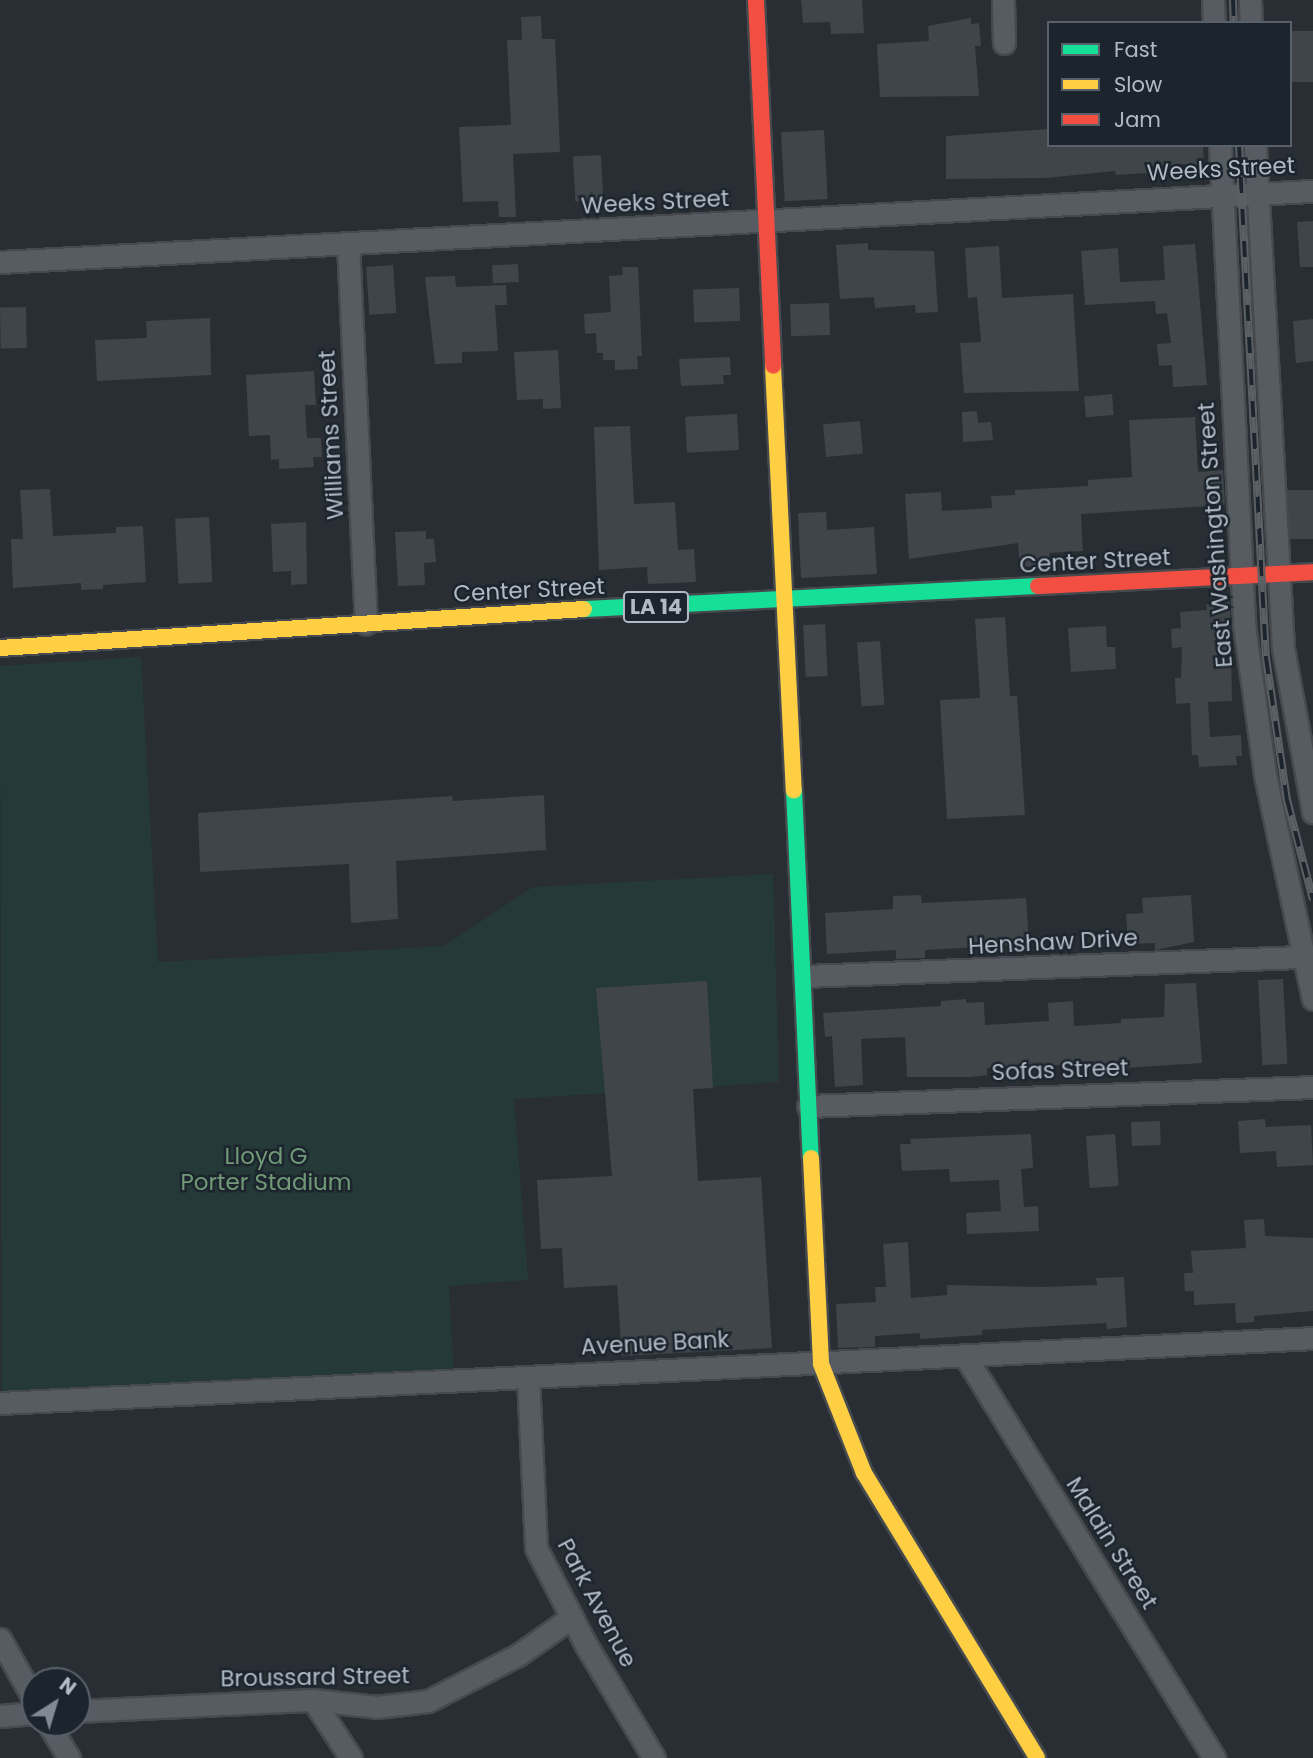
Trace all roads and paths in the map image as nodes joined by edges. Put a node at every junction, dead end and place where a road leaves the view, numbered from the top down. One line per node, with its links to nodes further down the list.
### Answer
1 (756, 0): 13 (street)
2 (1003, 0): 7 (street)
3 (1213, 0): 5 (street)
4 (1250, 0): 6 (street)
5 (1214, 21)
6 (1251, 21)
7 (1004, 43)
8 (1220, 147): 12 (street, East Washington Street)
9 (1255, 147): 11 (street)
10 (1313, 191): 11 (street, Weeks Street)
11 (1257, 194): 12 (street, Weeks Street); 17 (street)
12 (1222, 195): 13 (street, Weeks Street); 18 (street, East Washington Street)
13 (764, 223): 14 (street, Weeks Street); 19 (street)
14 (348, 244): 15 (street, Weeks Street); 20 (street, Williams Street)
15 (0, 262)
16 (1313, 572): 17 (street, Center Street / LA 14)
17 (1277, 575): 18 (street, Center Street / LA 14); 22 (street)
18 (1239, 576): 19 (street, Center Street / LA 14); 23 (street, East Washington Street)
19 (781, 601): 20 (street, Center Street / LA 14); 24 (street)
20 (366, 624): 21 (street, Center Street / LA 14)
21 (0, 649)
22 (1313, 812)
23 (1304, 957): 24 (street, Henshaw Drive); 25 (street, East Washington Street)
24 (805, 976): 27 (street)
25 (1313, 999)
26 (1313, 1087): 27 (street, Sofas Street)
27 (808, 1106): 30 (street)
28 (1313, 1338): 29 (street, Avenue Bank)
29 (965, 1356): 30 (street, Avenue Bank); 45 (street, Malain Street)
30 (821, 1364): 31 (street, Avenue Bank); 44 (street)
31 (528, 1377): 32 (street, Avenue Bank); 33 (street, Park Avenue)
32 (0, 1403)
33 (572, 1617): 36 (street, Broussard Street); 43 (street, Park Avenue)
34 (0, 1639): 35 (street)
35 (21, 1676)
36 (313, 1700): 37 (street, Broussard Street); 42 (street)
37 (91, 1710)
38 (21, 1714): 39 (street)
39 (0, 1716)
40 (56, 1737): 41 (street)
41 (69, 1758)
42 (351, 1758)
43 (654, 1758)
44 (1037, 1758)
45 (1214, 1758)

